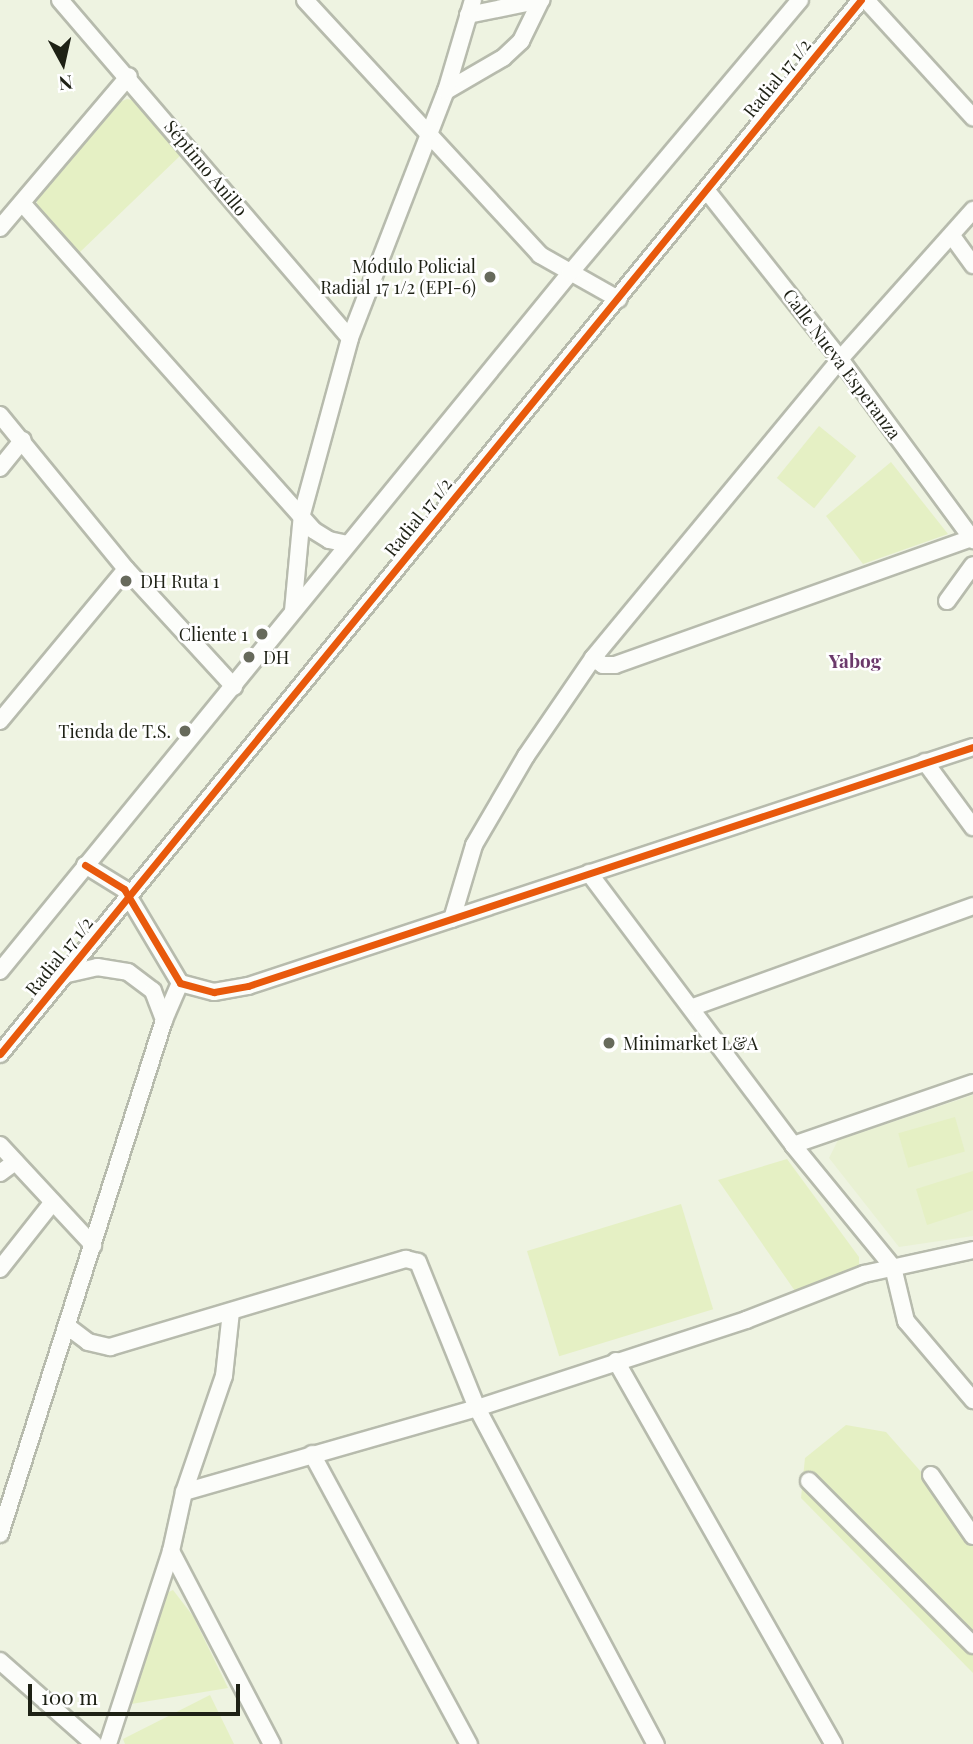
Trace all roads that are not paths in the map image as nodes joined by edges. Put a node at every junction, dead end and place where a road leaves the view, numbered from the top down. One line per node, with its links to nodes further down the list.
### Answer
1 (60, 0): 7 (street, Séptimo Anillo)
2 (305, 0): 10 (street)
3 (541, 0): 6 (street); 8 (street)
4 (863, 0): 9 (street); 11 (street, Radial 17 1/2)
5 (794, 2): 17 (street, Radial 17 1/2)
6 (470, 7): 8 (street)
7 (129, 76): 12 (street); 19 (street, Séptimo Anillo)
8 (446, 92): 10 (street)
9 (973, 117)
10 (431, 133): 17 (street); 19 (street)
11 (707, 191): 18 (street, Radial 17 1/2); 20 (street, Calle Nueva Esperanza)
12 (22, 202): 14 (street); 24 (street)
13 (973, 210): 15 (street)
14 (0, 228)
15 (952, 236): 16 (street); 20 (street)
16 (973, 265)
17 (570, 273): 18 (street); 26 (street, Radial 17 1/2)
18 (618, 299): 39 (street, Radial 17 1/2)
19 (350, 338): 24 (street)
20 (840, 359): 25 (street, Calle Nueva Esperanza); 31 (street)
21 (0, 415): 22 (street)
22 (23, 440): 23 (street); 28 (street)
23 (0, 468)
24 (302, 514): 26 (street); 30 (street)
25 (972, 539): 31 (street)
26 (348, 544): 30 (street, Radial 17 1/2)
27 (973, 565): 29 (street)
28 (125, 569): 32 (street); 33 (street)
29 (947, 601)
30 (293, 611): 32 (street, Radial 17 1/2)
31 (593, 658): 41 (street)
32 (234, 688): 37 (street, Radial 17 1/2)
33 (0, 721)
34 (973, 747): 35 (street)
35 (925, 762): 36 (street); 38 (street)
36 (973, 827)
37 (85, 865): 39 (street); 42 (street, Radial 17 1/2)
38 (589, 873): 41 (street); 45 (street)
39 (128, 897): 43 (street, Radial 17 1/2); 44 (street)
40 (973, 906): 45 (street)
41 (452, 919): 44 (street)
42 (0, 971)
43 (63, 975): 46 (street); 47 (street, Radial 17 1/2)
44 (180, 983): 46 (street)
45 (693, 1007): 49 (street)
46 (164, 1020): 54 (street)
47 (0, 1054)
48 (973, 1083): 49 (street)
49 (793, 1144): 56 (street)
50 (0, 1145): 51 (street)
51 (15, 1162): 52 (street); 53 (street)
52 (0, 1173)
53 (53, 1202): 54 (street); 57 (street)
54 (93, 1245): 59 (street)
55 (973, 1250): 56 (street)
56 (893, 1267): 60 (street); 61 (street)
57 (0, 1269)
58 (231, 1311): 59 (street); 62 (street); 66 (street)
59 (67, 1326): 67 (street)
60 (615, 1361): 62 (street); 77 (street)
61 (973, 1400)
62 (478, 1408): 63 (street); 76 (street)
63 (312, 1454): 66 (street); 75 (street)
64 (931, 1475): 68 (street)
65 (809, 1481): 70 (street)
66 (184, 1492): 69 (street)
67 (0, 1534)
68 (973, 1536)
69 (171, 1551): 73 (street); 74 (street)
70 (973, 1645)
71 (0, 1661): 72 (street)
72 (94, 1744)
73 (108, 1744)
74 (272, 1744)
75 (470, 1744)
76 (656, 1744)
77 (834, 1744)

